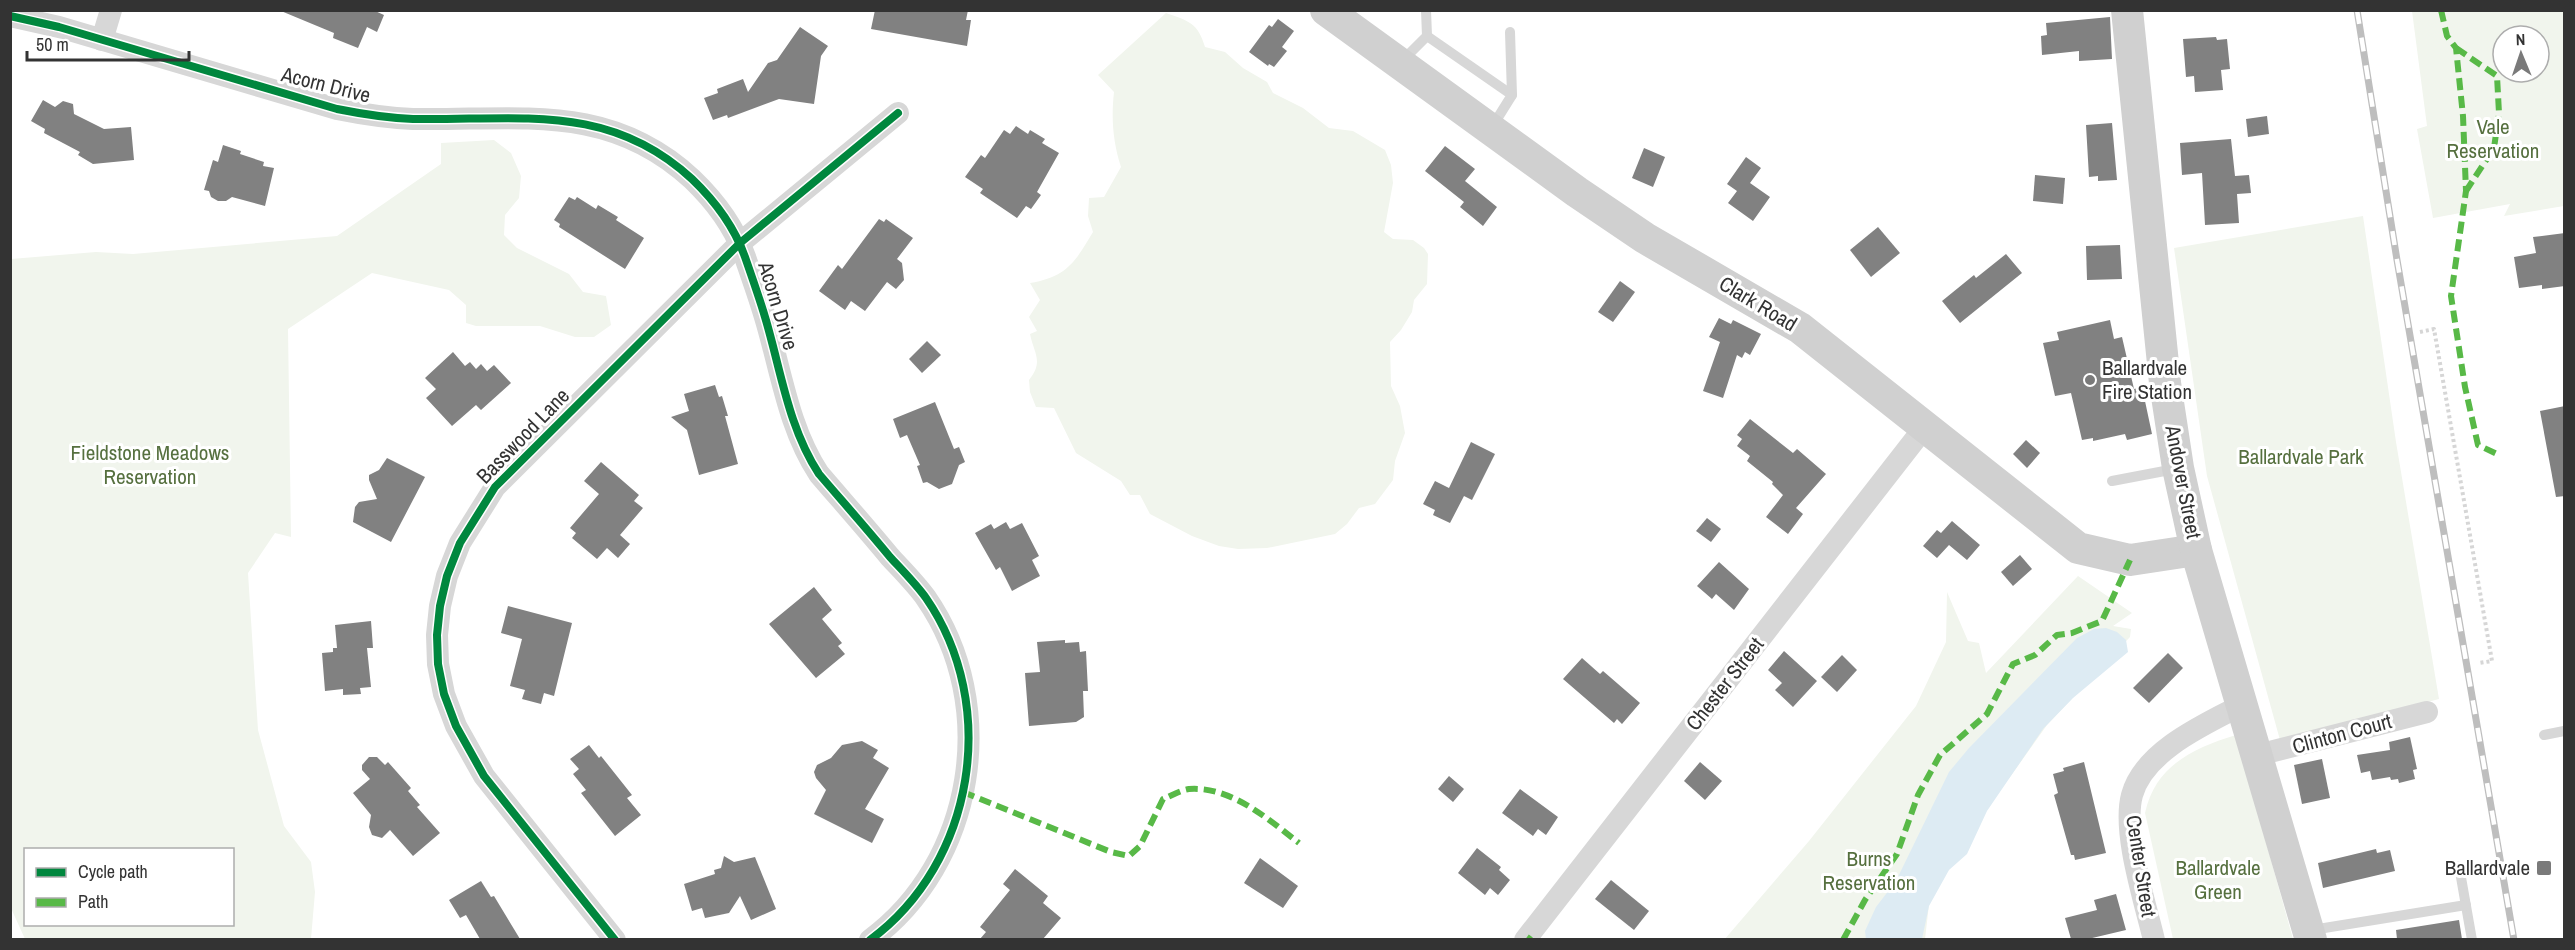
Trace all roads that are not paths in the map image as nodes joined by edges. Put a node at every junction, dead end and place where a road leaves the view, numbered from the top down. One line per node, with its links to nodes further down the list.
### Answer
1 (111, 10): 8 (street)
2 (1326, 10): 9 (main road, Clark Road)
3 (1426, 10): 7 (lane)
4 (2127, 10): 15 (main road, Andover Street)
5 (10, 16): 8 (street, Acorn Drive)
6 (1510, 32): 10 (lane)
7 (1428, 36): 9 (lane); 10 (lane)
8 (102, 40): 13 (street, Acorn Drive)
9 (1399, 64): 12 (main road, Clark Road)
10 (1512, 95): 12 (lane)
11 (898, 113): 13 (street, Basswood Lane)
12 (1490, 129): 14 (main road, Clark Road)
13 (740, 243): 26 (street, Basswood Lane); 27 (street, Acorn Drive)
14 (1924, 428): 17 (main road, Clark Road); 28 (street, Chester Street)
15 (2178, 468): 16 (lane); 17 (main road, Andover Street)
16 (2112, 481)
17 (2196, 550): 18 (main road, Andover Street)
18 (2242, 705): 22 (main road, Andover Street); 29 (street, Center Street)
19 (2427, 712): 22 (street, Clinton Court)
20 (2565, 731): 21 (lane)
21 (2544, 735)
22 (2258, 755): 25 (main road, Andover Street)
23 (2459, 866): 24 (lane)
24 (2466, 905): 25 (lane); 30 (lane)
25 (2310, 935)
26 (615, 939)
27 (870, 939)
28 (1525, 939)
29 (2154, 939)
30 (2472, 939)

